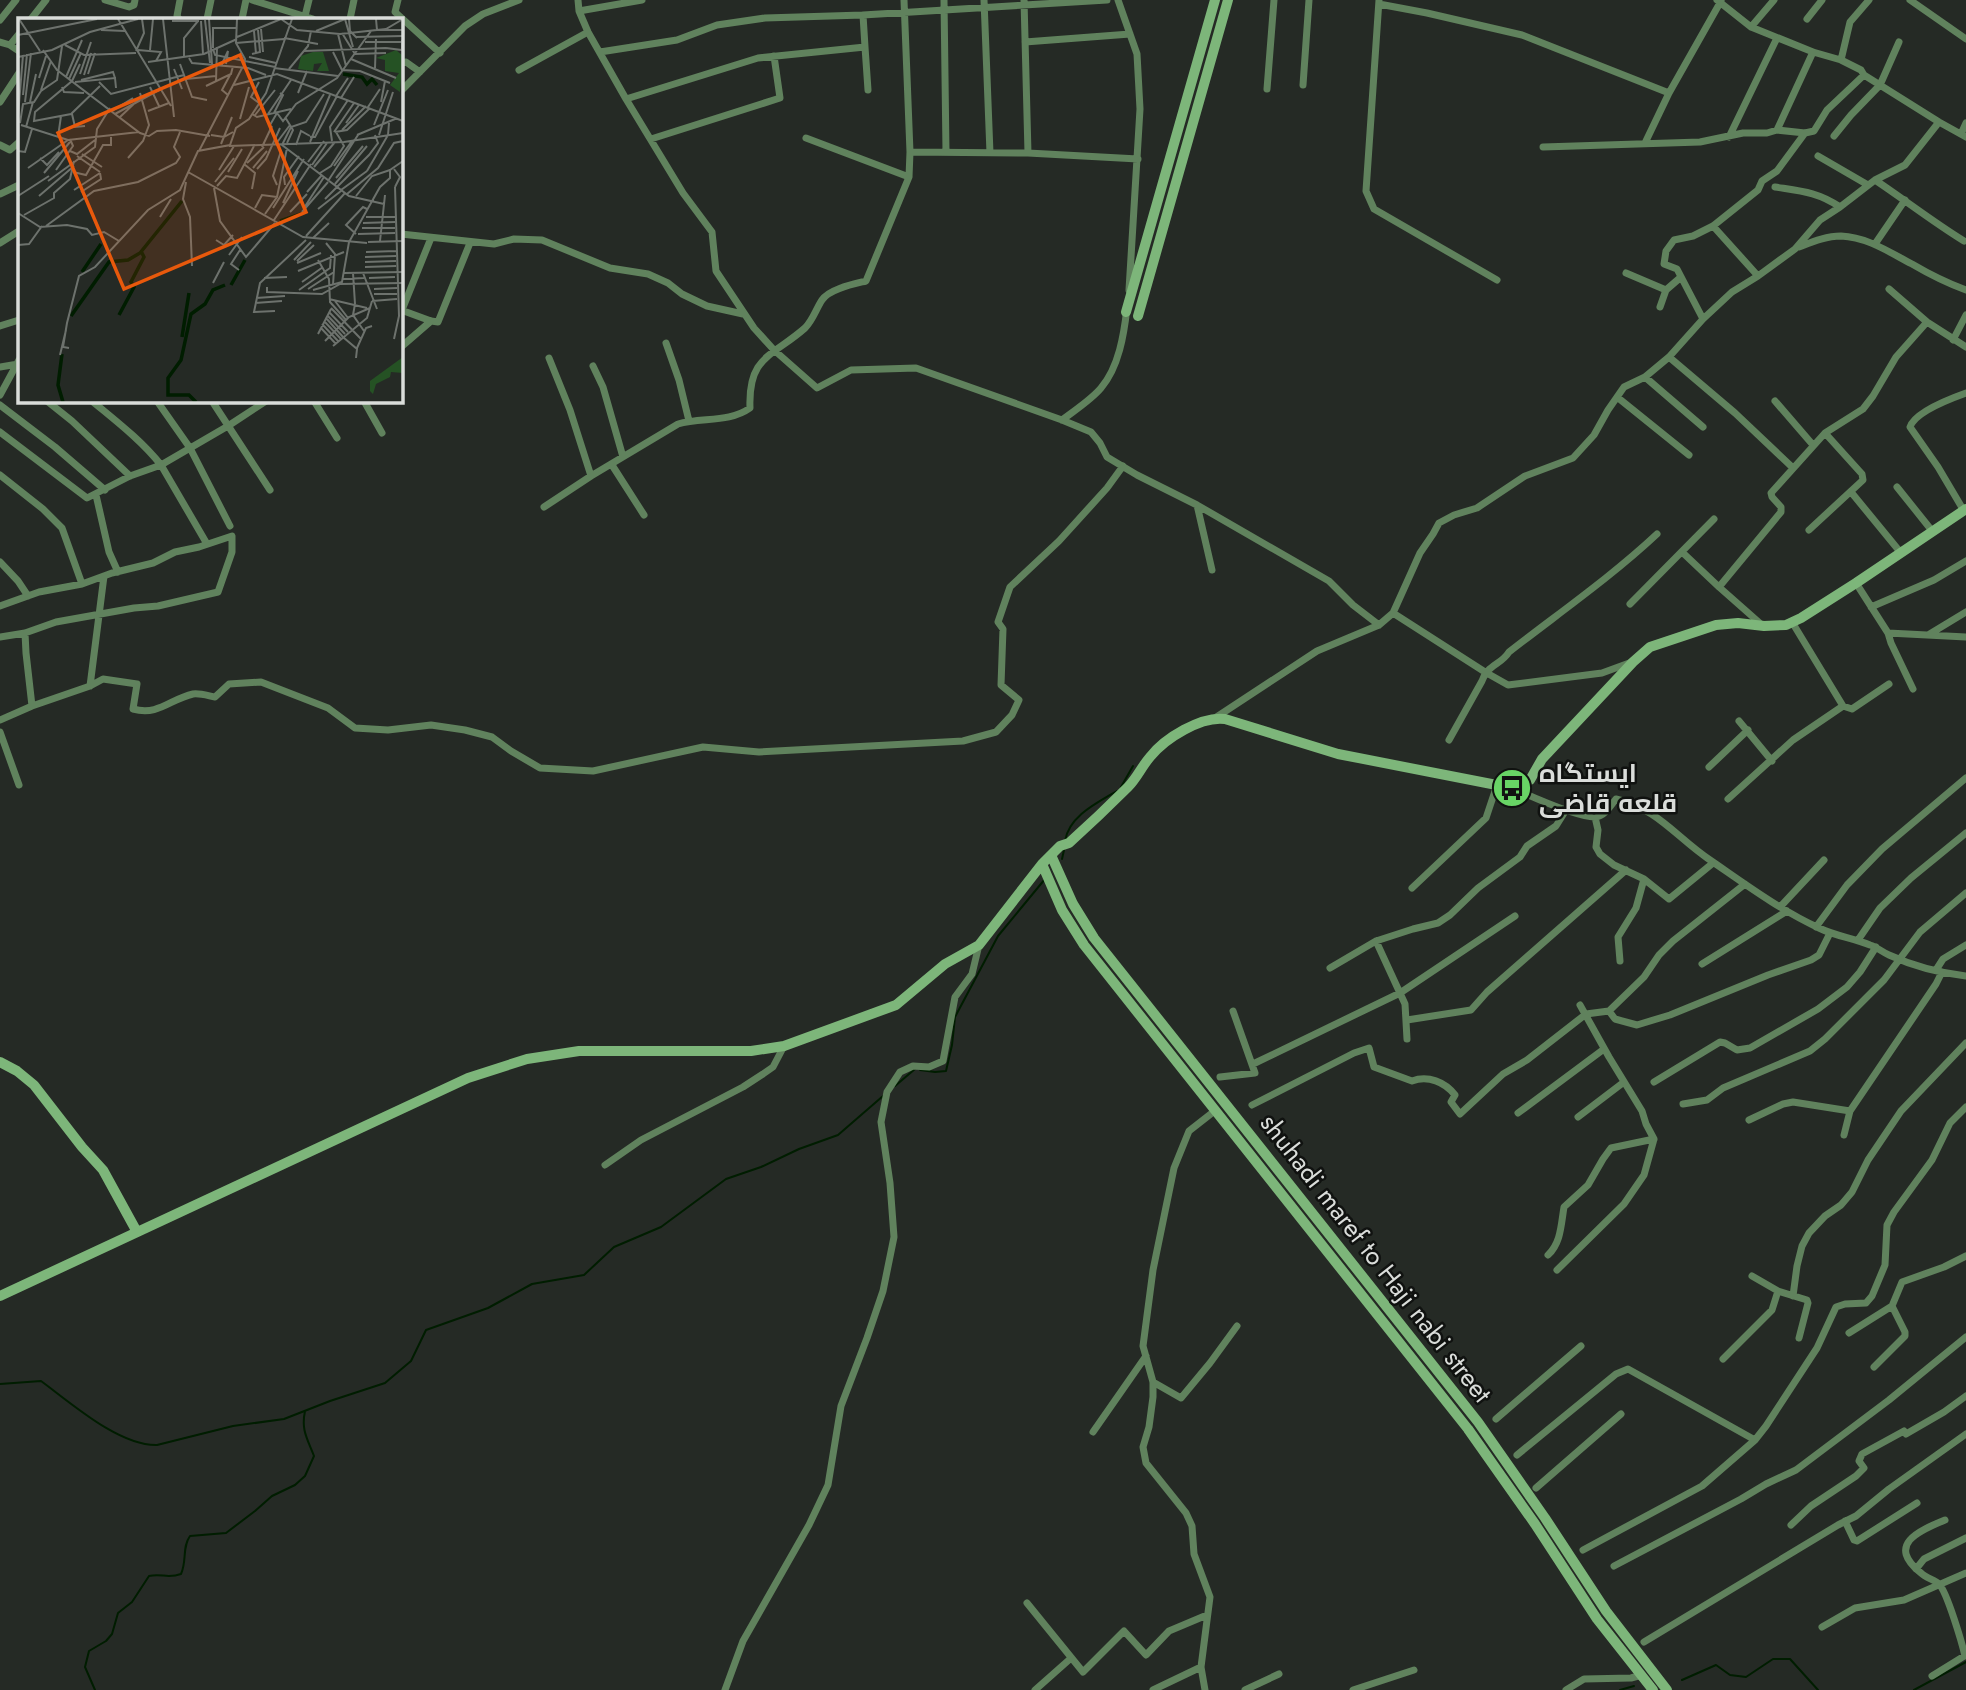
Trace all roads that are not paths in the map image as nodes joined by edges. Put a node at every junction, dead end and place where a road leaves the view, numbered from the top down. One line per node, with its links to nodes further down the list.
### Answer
1 (16, 0): 47 (street)
2 (46, 0): 37 (street)
3 (105, 0): 4 (street)
4 (135, 0)
5 (180, 0): 38 (street)
6 (211, 0): 39 (street)
7 (246, 0): 40 (street)
8 (252, 0): 29 (street)
9 (309, 0): 42 (street)
10 (354, 0): 43 (street)
11 (398, 0): 44 (street)
12 (519, 0): 60 (street)
13 (578, 0): 34 (street)
14 (642, 0): 34 (street)
15 (904, 0): 35 (street)
16 (944, 0): 33 (street)
17 (1107, 0): 30 (street)
18 (1118, 0): 50 (street)
19 (1215, 0): 122 (main road)
20 (1228, 0): 125 (main road)
21 (1273, 0): 72 (street)
22 (1309, 0): 70 (street)
23 (1774, 0): 48 (street)
24 (1822, 0): 46 (street)
25 (1869, 0): 64 (street)
26 (1912, 0): 53 (street)
27 (1720, 1): 48 (street); 75 (street)
28 (1379, 2): 75 (street); 116 (street)
29 (272, 3): 32 (street)
30 (1024, 3): 31 (street); 55 (street)
31 (984, 4): 33 (street); 93 (street)
32 (285, 10): 41 (street); 42 (street)
33 (944, 10): 35 (street); 92 (street)
34 (579, 12): 49 (street)
35 (904, 12): 36 (street); 91 (street)
36 (863, 15): 58 (street); 61 (street)
37 (32, 18)
38 (178, 18)
39 (207, 18)
40 (242, 18)
41 (283, 18)
42 (309, 18)
43 (351, 18)
44 (402, 18)
45 (402, 18): 60 (street)
46 (1807, 19)
47 (0, 20)
48 (1751, 27): 52 (street)
49 (588, 32): 61 (street); 66 (street)
50 (1130, 34): 55 (street); 96 (street)
51 (18, 35): 57 (street)
52 (1777, 38): 62 (street); 84 (street)
53 (1966, 39)
54 (0, 42): 57 (street)
55 (1025, 42): 94 (street)
56 (1899, 42): 71 (street)
57 (10, 45): 59 (street)
58 (865, 47): 63 (street); 74 (street)
59 (18, 50)
60 (440, 52): 67 (street)
61 (600, 52): 76 (street)
62 (1814, 52): 64 (street); 80 (street)
63 (774, 56): 76 (street); 86 (street)
64 (1841, 60): 69 (street)
65 (402, 62): 67 (street)
66 (519, 70)
67 (419, 72): 73 (street)
68 (18, 75): 77 (street)
69 (1864, 75): 71 (street); 81 (street)
70 (1303, 85)
71 (1880, 85): 78 (street); 83 (street)
72 (1267, 89)
73 (402, 90)
74 (868, 90)
75 (1669, 93): 88 (street)
76 (626, 99): 86 (street)
77 (0, 102)
78 (1939, 122): 82 (street); 98 (street)
79 (1966, 123): 82 (street)
80 (1777, 131): 81 (street); 84 (street)
81 (1805, 133): 104 (street)
82 (1964, 135)
83 (1834, 136)
84 (1729, 137): 88 (street)
85 (806, 138): 97 (street)
86 (651, 139): 123 (street)
87 (18, 143): 89 (street)
88 (1645, 143): 90 (street)
89 (0, 145)
90 (1543, 147)
91 (910, 152): 92 (street); 97 (street)
92 (946, 152): 93 (street)
93 (990, 153): 94 (street)
94 (1028, 153): 96 (street)
95 (1818, 156): 98 (street)
96 (1138, 159): 122 (street)
97 (909, 177): 135 (street)
98 (1872, 183): 102 (street); 103 (street)
99 (18, 185): 101 (street)
100 (1775, 187): 103 (street)
101 (0, 194)
102 (1905, 200): 108 (street); 111 (street)
103 (1840, 207): 112 (street)
104 (1713, 226): 114 (street); 115 (street)
105 (18, 232): 109 (street)
106 (402, 234): 107 (street)
107 (431, 238): 110 (street); 121 (street)
108 (1964, 241)
109 (0, 243)
110 (470, 243): 123 (street); 128 (street)
111 (1875, 244): 112 (street); 119 (street)
112 (1795, 249): 114 (street)
113 (1626, 273): 118 (street)
114 (1758, 276): 126 (street)
115 (1681, 277): 118 (street); 126 (street)
116 (1497, 280)
117 (1889, 289): 129 (street)
118 (1667, 290): 120 (street)
119 (1966, 290)
120 (1660, 307)
121 (402, 310): 128 (street)
122 (1126, 312): 156 (street)
123 (743, 314): 135 (street)
124 (1966, 315): 131 (street)
125 (1138, 316)
126 (1703, 319): 136 (street)
127 (18, 320): 130 (street)
128 (431, 321): 133 (street)
129 (1927, 322): 131 (street); 162 (street)
130 (0, 326)
131 (1953, 340): 134 (street)
132 (666, 343): 157 (street)
133 (402, 346)
134 (1966, 347)
135 (774, 350): 156 (street); 157 (street)
136 (1669, 357): 142 (street); 171 (street)
137 (549, 358): 174 (street)
138 (18, 362): 140 (street); 141 (street)
139 (593, 366): 167 (street)
140 (0, 367)
141 (11, 376): 143 (street); 145 (street)
142 (1645, 377): 146 (street); 159 (street)
143 (18, 381)
144 (1966, 393): 182 (street)
145 (0, 395)
146 (1617, 397): 166 (street); 205 (street)
147 (1775, 401): 164 (street)
148 (48, 402): 173 (street)
149 (93, 402): 168 (street)
150 (158, 402): 165 (street)
151 (213, 402): 158 (street)
152 (263, 402): 158 (street)
153 (315, 402): 163 (street)
154 (365, 402): 161 (street)
155 (0, 405): 176 (street)
156 (1062, 419): 170 (street)
157 (689, 421): 167 (street)
158 (229, 426): 165 (street); 177 (street)
159 (1703, 427)
160 (0, 432): 179 (street)
161 (382, 433)
162 (1825, 433): 164 (street); 178 (street)
163 (337, 438)
164 (1813, 445): 171 (street)
165 (190, 449): 168 (street); 185 (street)
166 (1689, 455)
167 (623, 457): 169 (street)
168 (161, 465): 173 (street); 189 (street)
169 (612, 465): 174 (street); 183 (street)
170 (1123, 466): 180 (street); 218 (street)
171 (1792, 467): 199 (street)
172 (0, 475): 198 (street)
173 (130, 476): 176 (street)
174 (591, 476): 181 (street)
175 (1897, 487): 187 (street)
176 (105, 490): 179 (street)
177 (270, 490)
178 (1852, 492): 186 (street); 191 (street)
179 (96, 495): 195 (street)
180 (1197, 505): 194 (street); 208 (street)
181 (544, 507)
182 (1965, 510): 187 (main road)
183 (644, 515)
184 (1714, 519): 190 (street)
185 (230, 526)
186 (1809, 530)
187 (1933, 532): 191 (main road)
188 (1657, 534): 216 (street)
189 (207, 544): 195 (street); 206 (street)
190 (1682, 552): 199 (street); 201 (street)
191 (1901, 553): 197 (main road)
192 (1966, 561): 203 (street)
193 (0, 562): 200 (street)
194 (1212, 570)
195 (118, 572): 196 (street)
196 (104, 576): 198 (street); 206 (street)
197 (1856, 583): 203 (street); 207 (main road)
198 (82, 584): 200 (street)
199 (1719, 587): 209 (street)
200 (28, 596): 202 (street)
201 (1630, 604)
202 (0, 606)
203 (1871, 607): 211 (street)
204 (1966, 612): 212 (street)
205 (1393, 613): 208 (street); 216 (street)
206 (99, 614): 210 (street); 218 (street)
207 (1792, 622): 209 (main road); 221 (street)
208 (1379, 625): 222 (street)
209 (1764, 626): 215 (main road)
210 (25, 633): 213 (street); 220 (street)
211 (1888, 633): 212 (street); 219 (street)
212 (1927, 635): 214 (street)
213 (0, 637)
214 (1966, 637)
215 (1633, 662): 216 (street); 233 (main road)
216 (1485, 672): 227 (street)
217 (1889, 684): 221 (street)
218 (90, 686): 220 (street)
219 (1913, 689)
220 (32, 706): 223 (street)
221 (1843, 706): 228 (street)
222 (1216, 718): 232 (main road); 238 (main road)
223 (0, 720)
224 (1739, 721): 225 (street)
225 (1748, 730): 228 (street); 229 (street)
226 (0, 732): 231 (street)
227 (1449, 740)
228 (1772, 761): 234 (street)
229 (1709, 767)
230 (1966, 778): 249 (street)
231 (19, 785)
232 (1497, 785): 233 (main road); 245 (street)
233 (1512, 788): 235 (street)
234 (1728, 799)
235 (1566, 810): 236 (street); 252 (street)
236 (1595, 817): 240 (street); 242 (street)
237 (1966, 833): 251 (street)
238 (1051, 855): 241 (main road); 344 (main road, shuhadi maref to Haji nabi street)
239 (1824, 860): 247 (street)
240 (1713, 863): 243 (street); 244 (street)
241 (1042, 864): 253 (main road); 334 (main road)
242 (1626, 870): 243 (street); 267 (street)
243 (1644, 878): 257 (street)
244 (1745, 884): 247 (street); 265 (street)
245 (1412, 888)
246 (1966, 893): 256 (street)
247 (1784, 909): 249 (street); 258 (street)
248 (1515, 916): 262 (street)
249 (1816, 927): 250 (street)
250 (1830, 933): 251 (street); 265 (street)
251 (1858, 940): 255 (street)
252 (1376, 941): 259 (street); 262 (street)
253 (979, 944): 270 (main road); 336 (street)
254 (1966, 945): 260 (street)
255 (1875, 947): 256 (street); 276 (street)
256 (1901, 960): 260 (street); 277 (street)
257 (1620, 961)
258 (1702, 964)
259 (1331, 968)
260 (1939, 971): 261 (street); 280 (street)
261 (1966, 976)
262 (1400, 993): 267 (street); 273 (street)
263 (1580, 1005): 266 (street)
264 (1233, 1011): 273 (street)
265 (1609, 1011): 266 (street)
266 (1586, 1014): 271 (street); 278 (street)
267 (1407, 1020): 268 (street)
268 (1407, 1039)
269 (1966, 1043): 295 (street)
270 (784, 1046): 287 (street); 288 (main road)
271 (1604, 1049): 275 (street); 282 (street)
272 (0, 1062): 288 (main road)
273 (1253, 1063): 274 (street)
274 (1220, 1077)
275 (1624, 1082): 283 (street); 286 (street)
276 (1654, 1082)
277 (1683, 1104)
278 (1252, 1105)
279 (1966, 1107): 311 (street)
280 (1850, 1111): 284 (street); 285 (street)
281 (1212, 1113): 302 (street)
282 (1518, 1113)
283 (1578, 1117)
284 (1749, 1121)
285 (1844, 1135)
286 (1654, 1139): 289 (street); 291 (street)
287 (605, 1165)
288 (137, 1232): 294 (main road)
289 (1548, 1255)
290 (1966, 1256): 296 (street)
291 (1557, 1270)
292 (1752, 1276): 293 (street)
293 (1778, 1291): 295 (street); 303 (street)
294 (0, 1296)
295 (1793, 1296): 300 (street)
296 (1892, 1306): 298 (street); 304 (street)
297 (1237, 1326): 305 (street)
298 (1849, 1334)
299 (1966, 1337): 320 (street)
300 (1799, 1338)
301 (1581, 1346): 308 (street)
302 (1146, 1356): 305 (street); 309 (street)
303 (1723, 1359)
304 (1874, 1367)
305 (1153, 1382): 325 (street)
306 (1966, 1396): 317 (street)
307 (1621, 1414): 313 (street)
308 (1496, 1419)
309 (1093, 1432)
310 (1966, 1434): 316 (street)
311 (1755, 1440): 312 (street); 319 (street)
312 (1517, 1455)
313 (1536, 1488)
314 (1917, 1503): 316 (street)
315 (1945, 1520): 321 (street)
316 (1845, 1521): 327 (street)
317 (1791, 1525)
318 (1966, 1538): 321 (street)
319 (1583, 1550)
320 (1614, 1566)
321 (1916, 1569): 323 (street)
322 (1966, 1573): 323 (street)
323 (1939, 1584): 326 (street); 328 (street)
324 (1027, 1603): 330 (street)
325 (1207, 1615): 330 (street); 331 (street)
326 (1822, 1627)
327 (1644, 1642)
328 (1964, 1643): 329 (street)
329 (1966, 1656): 335 (street)
330 (1070, 1659): 337 (street)
331 (1201, 1667): 338 (street); 339 (street)
332 (1414, 1670): 341 (street)
333 (1279, 1674): 340 (street)
334 (1642, 1675): 342 (street); 343 (main road)
335 (1933, 1676)
336 (725, 1690)
337 (1035, 1690)
338 (1153, 1690)
339 (1205, 1690)
340 (1245, 1690)
341 (1353, 1690)
342 (1566, 1690)
343 (1653, 1690)
344 (1667, 1690)

